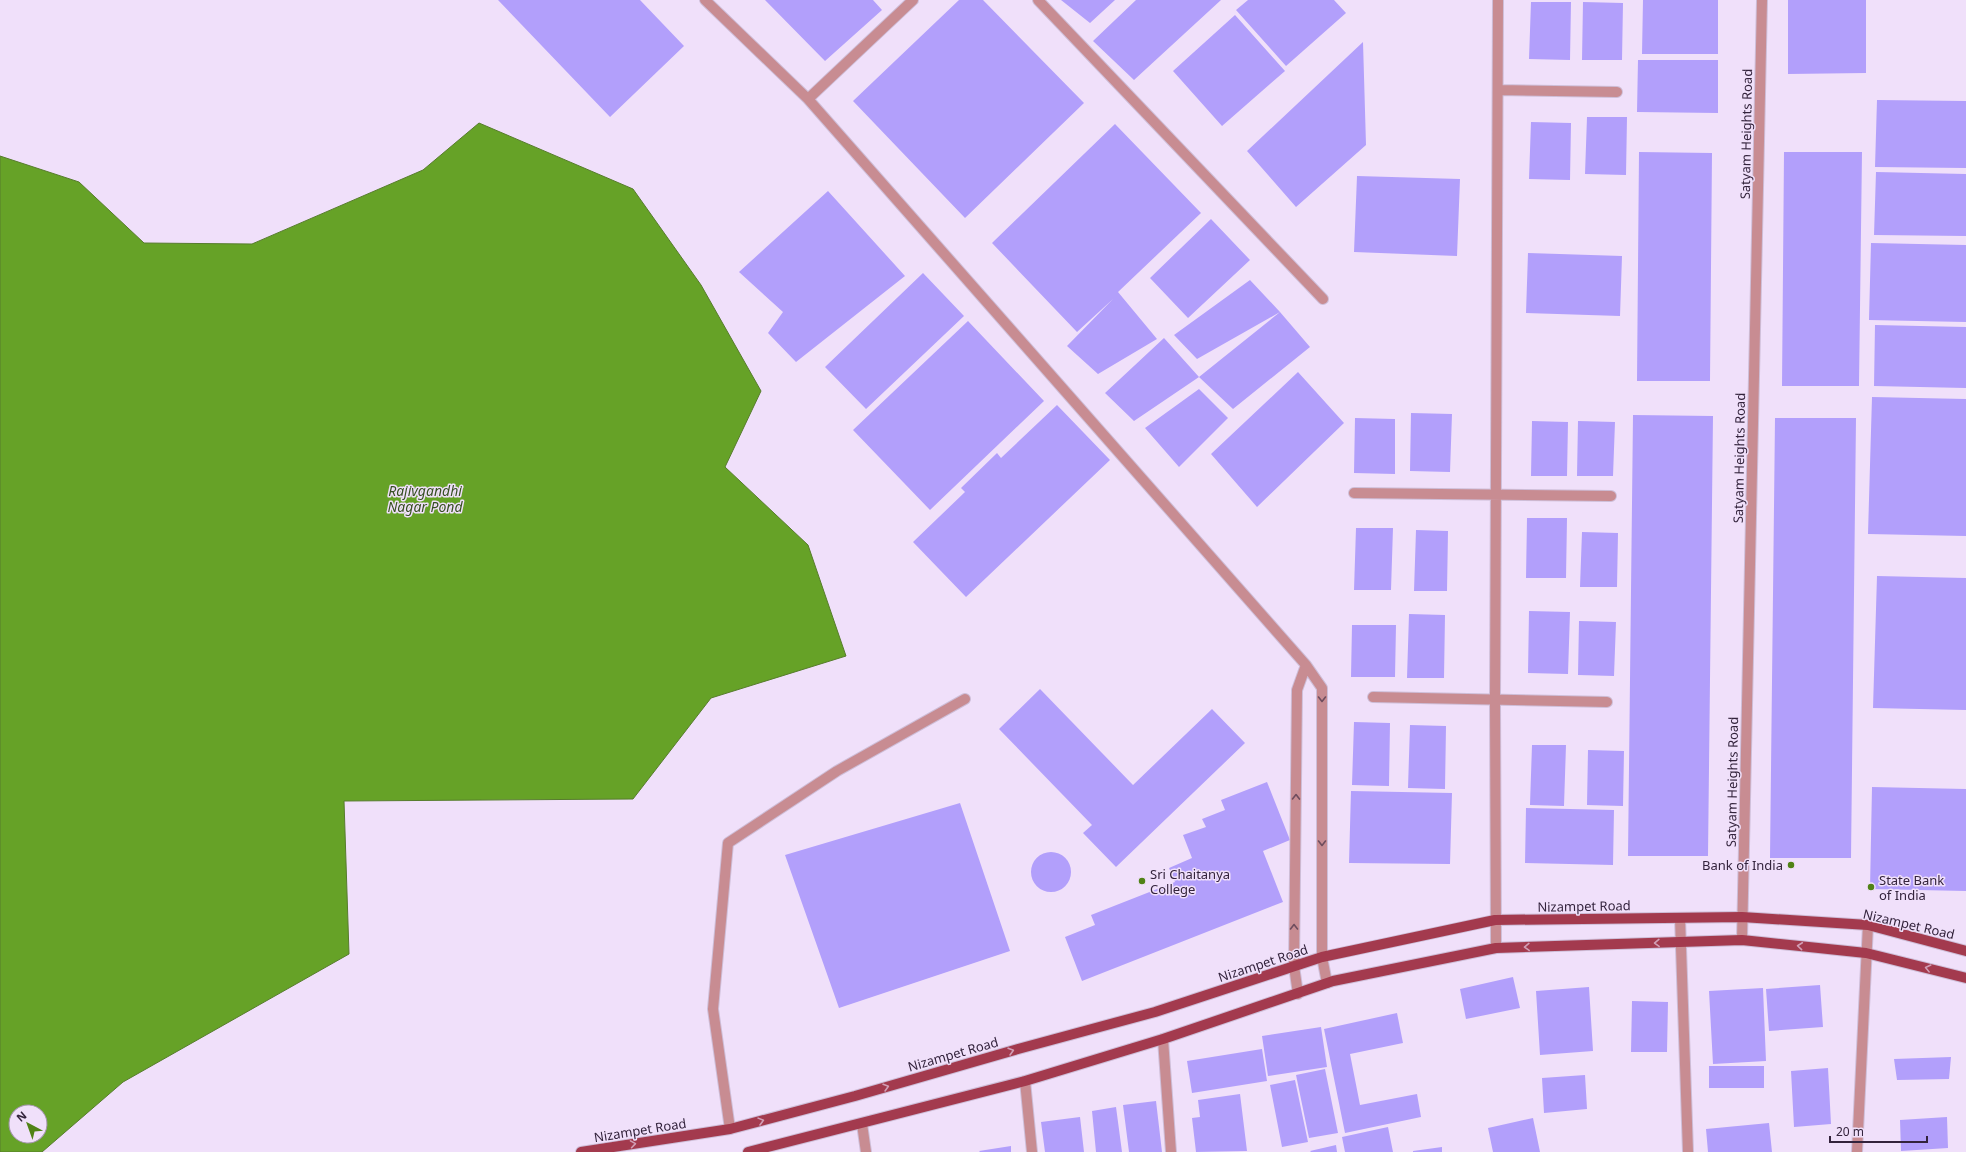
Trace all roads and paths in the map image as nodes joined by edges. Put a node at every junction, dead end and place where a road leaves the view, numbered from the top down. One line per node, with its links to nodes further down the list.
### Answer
1 (705, 0): 8 (street)
2 (914, 0): 8 (street)
3 (1038, 0): 9 (street)
4 (1498, 0): 6 (street)
5 (1762, 0): 18 (street, Satyam Heights Road)
6 (1498, 90): 7 (street); 11 (street)
7 (1617, 92)
8 (808, 99): 13 (street)
9 (1323, 299)
10 (1354, 493): 11 (street)
11 (1496, 495): 12 (street); 16 (street)
12 (1611, 496)
13 (1306, 665): 27 (street, one-way to 27); 28 (street, one-way to 13)
14 (1373, 697): 16 (street)
15 (965, 699): 35 (street)
16 (1495, 700): 17 (street); 20 (street)
17 (1606, 702)
18 (1742, 917): 19 (main road, Nizampet Road); 21 (main road, Nizampet Road); 22 (street, Satyam Heights Road)
19 (1680, 918): 20 (main road, Nizampet Road); 23 (street)
20 (1495, 920): 24 (street); 27 (main road, Nizampet Road)
21 (1868, 925): 25 (main road, Nizampet Road); 26 (street)
22 (1742, 940): 23 (main road); 26 (main road, one-way to 22)
23 (1681, 942): 24 (main road, one-way to 24); 41 (street)
24 (1496, 948): 30 (main road)
25 (1966, 951)
26 (1866, 953): 29 (main road, one-way to 26); 42 (street)
27 (1322, 957): 28 (main road, Nizampet Road); 30 (street)
28 (1294, 966): 31 (street); 35 (main road, Nizampet Road, one-way to 28)
29 (1966, 978)
30 (1327, 984): 31 (main road)
31 (1298, 994): 32 (main road)
32 (1163, 1039): 33 (main road); 40 (street)
33 (1025, 1081): 34 (main road); 39 (street)
34 (862, 1124): 37 (main road); 38 (street)
35 (730, 1129): 36 (main road, Nizampet Road, one-way to 35)
36 (581, 1152)
37 (748, 1152)
38 (866, 1152)
39 (1032, 1152)
40 (1171, 1152)
41 (1688, 1152)
42 (1857, 1152)

